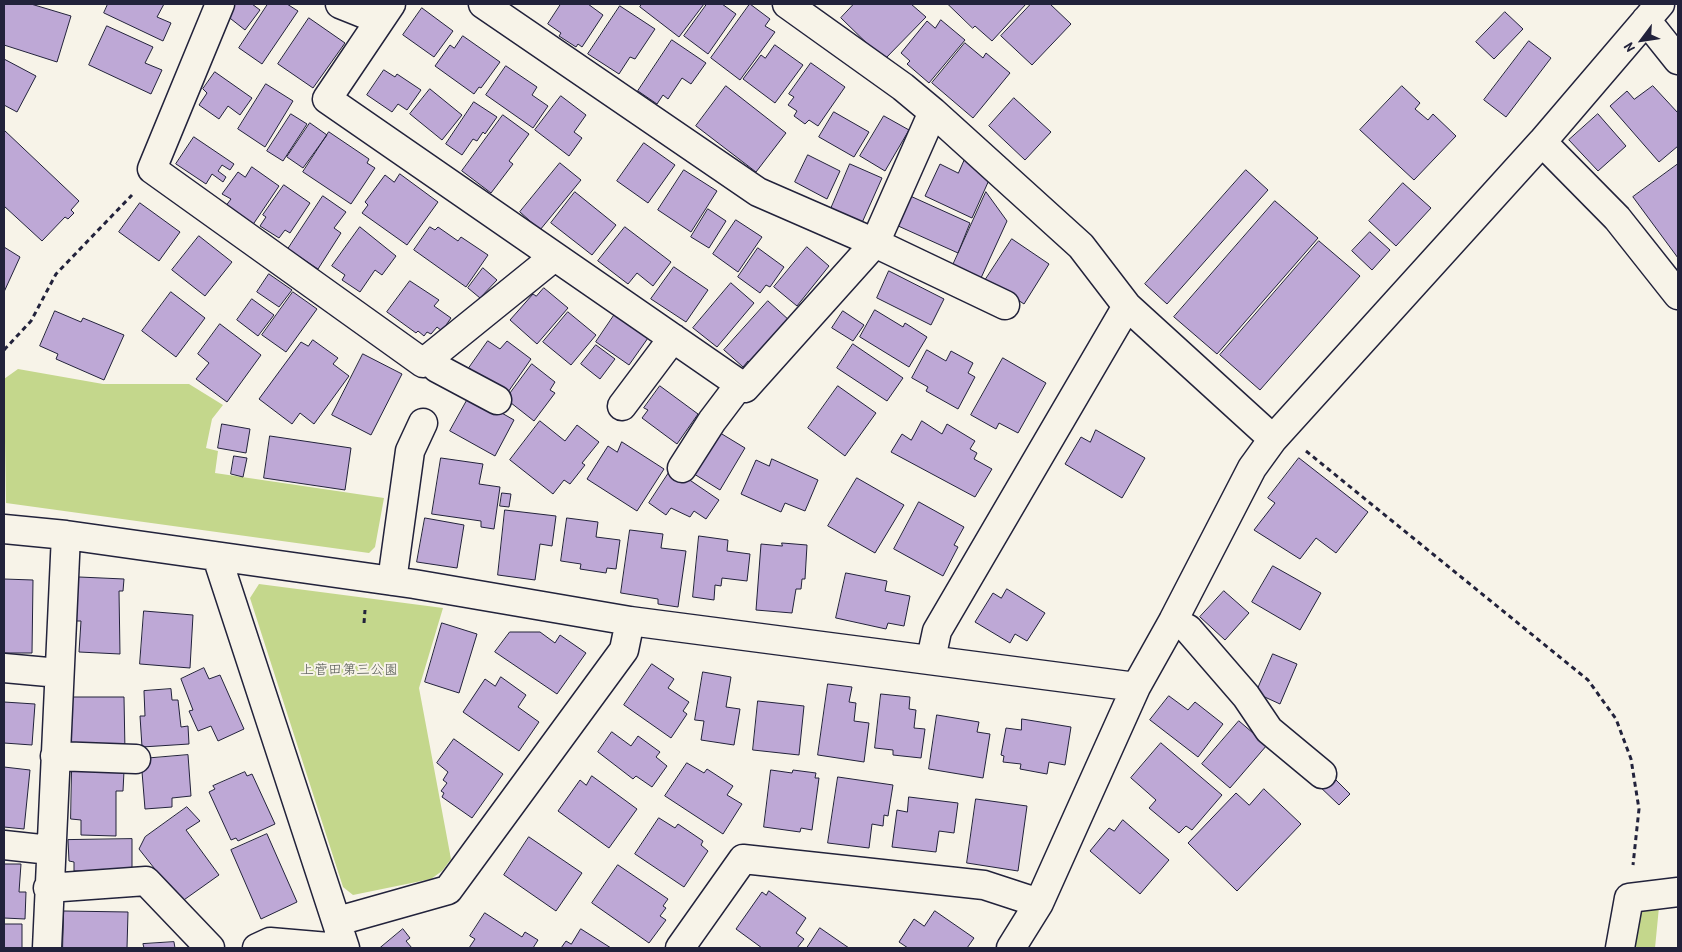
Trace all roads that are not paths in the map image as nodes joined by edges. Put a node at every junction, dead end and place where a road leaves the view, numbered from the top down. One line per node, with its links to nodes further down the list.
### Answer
1 (220, 4): 16 (street)
2 (340, 4): 5 (street)
3 (483, 4): 10 (street)
4 (788, 4): 8 (street)
5 (385, 12): 11 (street)
6 (1653, 12): 7 (street); 9 (street)
7 (1678, 60)
8 (933, 112): 10 (street); 14 (street)
9 (1542, 142): 12 (street); 21 (street)
10 (875, 243): 13 (street); 17 (street)
11 (554, 257): 15 (street); 16 (street)
12 (1678, 295)
13 (1005, 305)
14 (1127, 306): 21 (street); 29 (street)
15 (673, 338): 17 (street); 19 (street)
16 (436, 371): 18 (street)
17 (740, 384): 22 (street)
18 (497, 400)
19 (622, 406)
20 (423, 423): 26 (street)
21 (1277, 434): 28 (street)
22 (682, 468)
23 (4, 529): 24 (street)
24 (66, 535): 25 (street); 31 (street)
25 (217, 557): 26 (street); 41 (street)
26 (392, 581): 27 (street)
27 (630, 620): 29 (street); 41 (street)
28 (1173, 621): 32 (street); 35 (street)
29 (931, 659): 32 (street)
30 (4, 668): 31 (street)
31 (59, 673): 33 (street)
32 (1136, 687): 40 (street)
33 (55, 756): 34 (street); 37 (street)
34 (136, 759)
35 (1322, 774)
36 (4, 845): 37 (street)
37 (50, 850): 38 (street)
38 (48, 888): 42 (street); 43 (street)
39 (1678, 892): 49 (street)
40 (1039, 902): 47 (street); 48 (street)
41 (338, 921): 46 (street)
42 (47, 948)
43 (210, 948)
44 (257, 948): 45 (street)
45 (340, 948)
46 (345, 948)
47 (680, 948)
48 (1011, 948)
49 (1620, 948)

